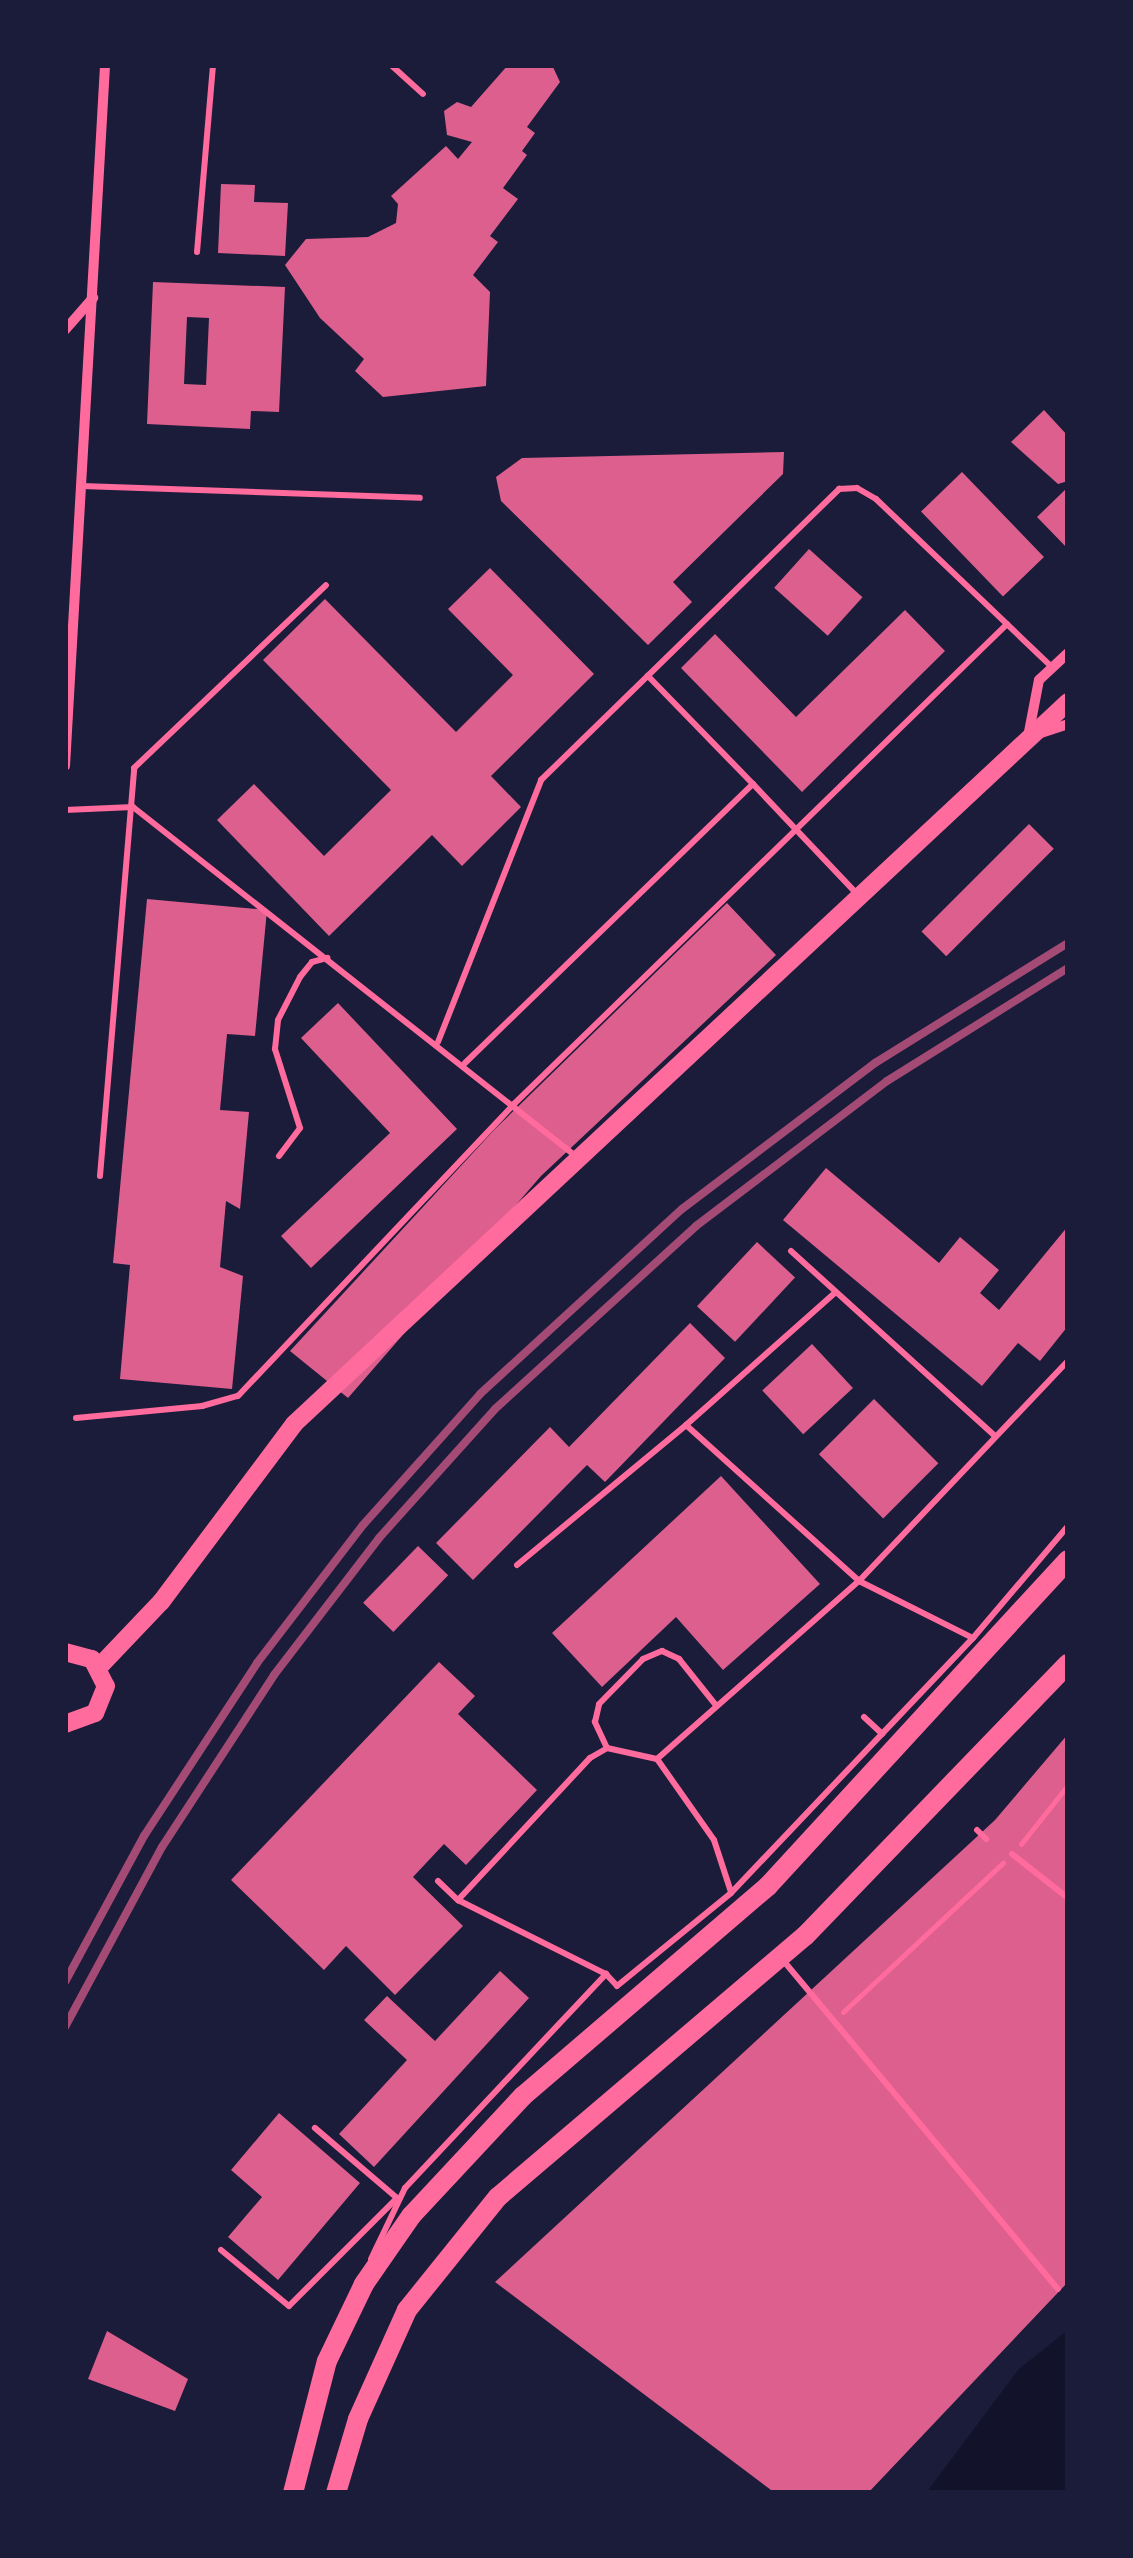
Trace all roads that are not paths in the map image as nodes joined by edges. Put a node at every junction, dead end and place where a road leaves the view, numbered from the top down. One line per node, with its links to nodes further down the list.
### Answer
1 (105, 65): 6 (street)
2 (213, 65): 5 (lane)
3 (392, 65): 4 (lane)
4 (423, 94)
5 (197, 252)
6 (94, 298): 7 (street); 8 (street)
7 (65, 330)
8 (82, 486): 9 (lane); 11 (street)
9 (420, 498)
10 (326, 585): 21 (lane)
11 (70, 610): 19 (street)
12 (1007, 624): 14 (lane); 15 (lane); 23 (lane)
13 (1068, 653): 14 (street)
14 (1053, 668): 18 (street)
15 (648, 676): 20 (lane); 26 (lane)
16 (1068, 702): 18 (main road)
17 (1068, 724): 18 (street)
18 (1027, 738): 24 (main road)
19 (65, 766)
20 (753, 784): 23 (lane); 27 (lane)
21 (134, 807): 22 (lane); 25 (lane); 31 (lane)
22 (65, 810)
23 (796, 829): 24 (lane); 28 (lane)
24 (858, 896): 30 (main road)
25 (329, 958): 26 (lane); 29 (lane)
26 (438, 1042): 27 (lane)
27 (465, 1063): 28 (lane)
28 (514, 1104): 30 (lane); 35 (lane)
29 (279, 1156)
30 (578, 1158): 45 (main road)
31 (100, 1176)
32 (791, 1251): 33 (lane)
33 (836, 1292): 36 (lane); 37 (lane)
34 (1068, 1361): 37 (lane)
35 (76, 1418)
36 (686, 1425): 40 (lane); 41 (lane)
37 (995, 1436): 41 (lane)
38 (1068, 1526): 42 (lane)
39 (1068, 1560): 65 (highway)
40 (517, 1565)
41 (859, 1581): 42 (lane); 46 (lane)
42 (974, 1638): 49 (lane)
43 (65, 1652): 45 (main road)
44 (1068, 1664): 59 (highway)
45 (99, 1666): 48 (main road)
46 (715, 1704): 50 (lane); 51 (lane)
47 (864, 1716): 49 (lane)
48 (66, 1726)
49 (882, 1734): 56 (lane)
50 (608, 1748): 51 (lane); 58 (lane)
51 (658, 1759): 56 (lane)
52 (978, 1830): 53 (lane)
53 (986, 1839)
54 (1012, 1854): 57 (lane)
55 (438, 1881): 58 (lane)
56 (731, 1893): 60 (lane)
57 (1068, 1898)
58 (458, 1900): 60 (lane)
59 (781, 1958): 64 (lane); 67 (highway)
60 (606, 1974): 62 (lane)
61 (315, 2128): 62 (lane)
62 (397, 2198): 63 (lane); 65 (lane)
63 (221, 2250)
64 (1058, 2289)
65 (326, 2362): 66 (highway)
66 (294, 2493)
67 (336, 2493)

